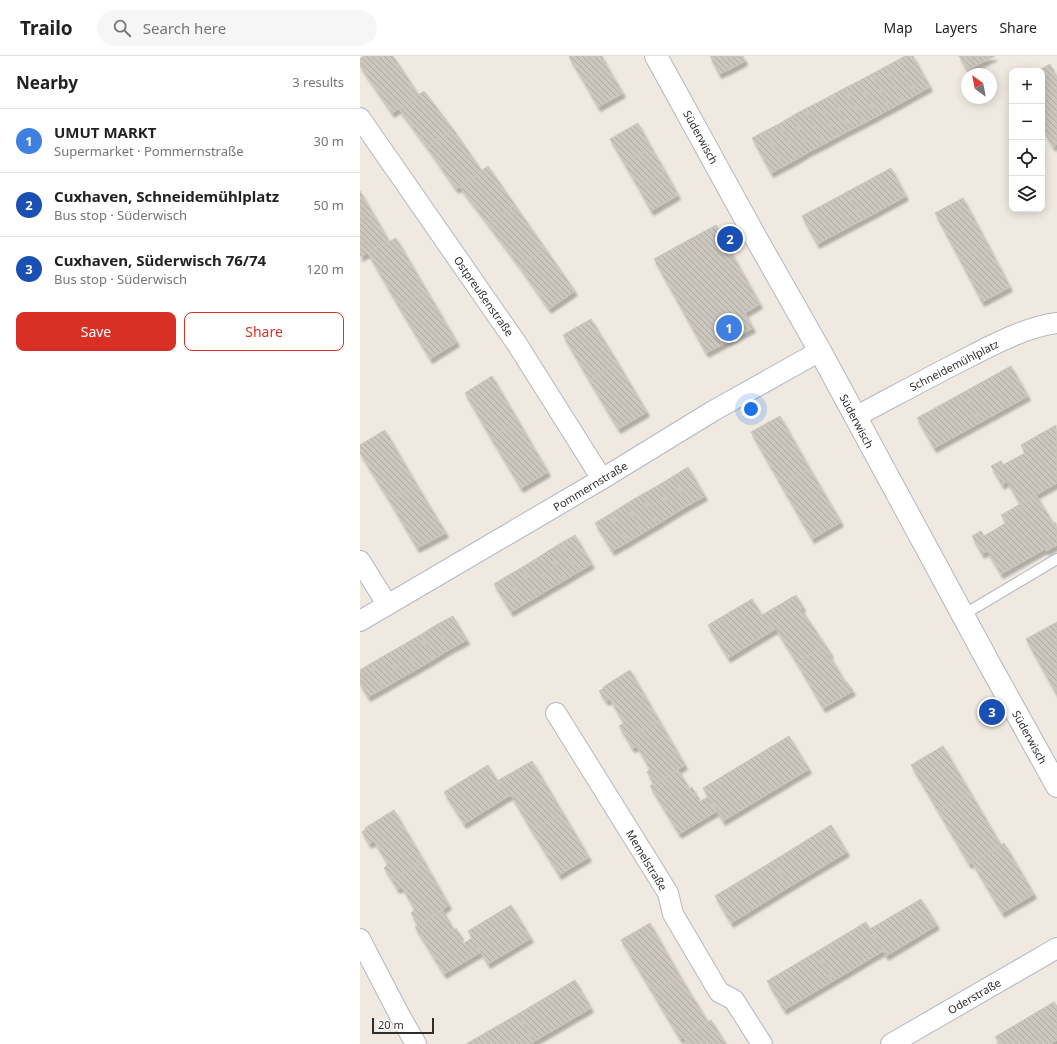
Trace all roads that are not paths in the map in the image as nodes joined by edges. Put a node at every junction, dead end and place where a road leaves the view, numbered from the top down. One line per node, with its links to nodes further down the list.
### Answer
1 (656, 56): 4 (street, Süderwisch)
2 (360, 118): 6 (street, Ostpreußenstraße)
3 (1057, 323): 5 (street, Schneidemühlplatz)
4 (820, 351): 5 (street, Süderwisch); 6 (street, Pommernstraße)
5 (855, 417): 10 (street, Süderwisch)
6 (602, 479): 9 (street, Pommernstraße)
7 (1057, 560): 10 (lane)
8 (360, 561): 9 (street)
9 (387, 604): 11 (street, Pommernstraße)
10 (963, 615): 13 (street, Süderwisch)
11 (360, 621)
12 (556, 713): 17 (street, Memelstraße)
13 (1057, 786)
14 (360, 939): 16 (street)
15 (1057, 948): 18 (street, Oderstraße)
16 (416, 1044)
17 (762, 1044)
18 (891, 1044)

